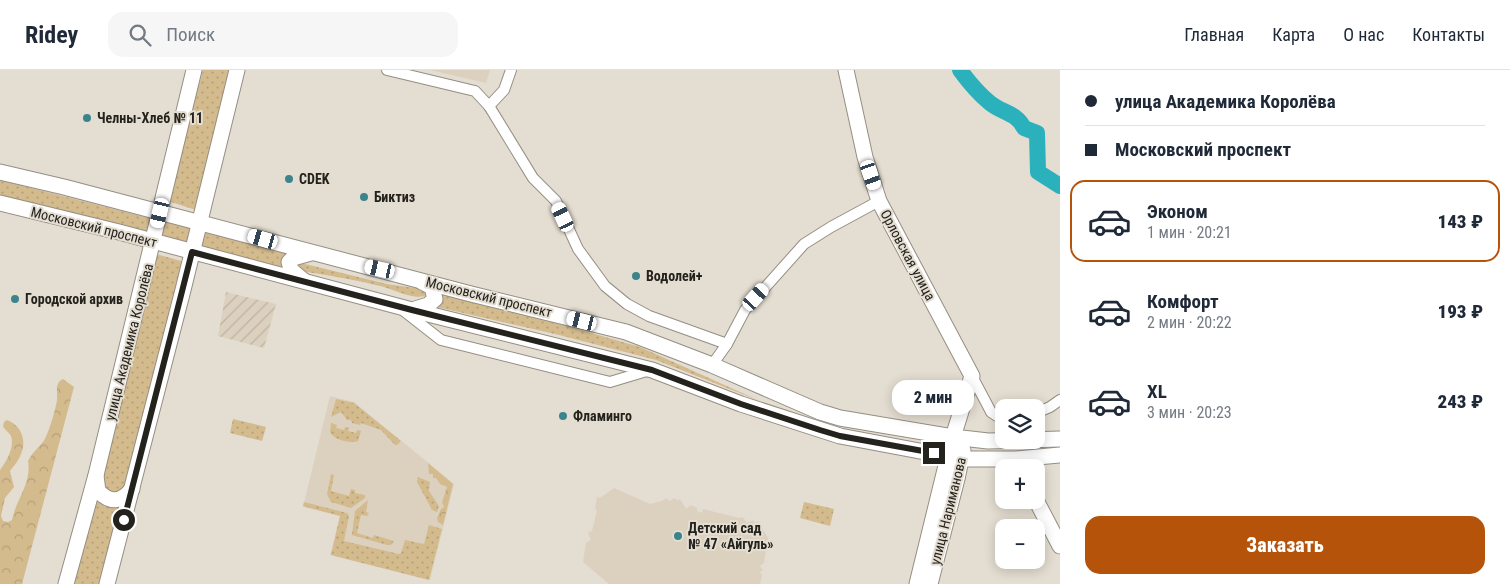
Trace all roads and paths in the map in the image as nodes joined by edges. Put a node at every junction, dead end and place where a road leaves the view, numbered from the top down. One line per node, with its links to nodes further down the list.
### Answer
1 (194, 70): 10 (main road, улица Академика Королёва)
2 (237, 70): 11 (main road)
3 (387, 70): 6 (street)
4 (511, 70): 6 (street)
5 (846, 70): 8 (main road, Орловская улица)
6 (489, 106): 19 (street)
7 (0, 172): 10 (main road, Московский проспект)
8 (880, 201): 19 (street); 22 (main road, Орловская улица)
9 (0, 203): 12 (main road, Московский проспект)
10 (160, 213): 11 (main road, Московский проспект); 12 (main road, улица Академика Королёва)
11 (199, 223): 13 (main road); 14 (main road, Московский проспект)
12 (153, 242): 13 (main road, Московский проспект); 32 (main road, улица Академика Королёва)
13 (192, 252): 16 (main road, Московский проспект); 33 (main road)
14 (312, 253): 15 (main road, Московский проспект); 16 (main road)
15 (411, 277): 18 (main road); 20 (main road, Московский проспект)
16 (305, 281): 17 (main road, Московский проспект)
17 (393, 304): 18 (main road, Московский проспект); 21 (street)
18 (412, 310): 21 (main road, Московский проспект)
19 (727, 344): 20 (street)
20 (712, 365): 26 (main road, Московский проспект)
21 (652, 370): 29 (main road, Московский проспект)
22 (972, 376): 25 (street); 26 (main road)
23 (1060, 400): 24 (street)
24 (1045, 409)
25 (995, 415)
26 (959, 438): 27 (main road, Московский проспект); 29 (main road)
27 (1060, 439)
28 (1060, 455): 30 (main road, Московский проспект)
29 (955, 458): 31 (main road, Московский проспект); 38 (main road, улица Нариманова); 39 (main road, улица Нариманова)
30 (1038, 459)
31 (995, 461)
32 (96, 475): 33 (main road); 36 (main road, улица Академика Королёва)
33 (132, 489): 37 (main road)
34 (1041, 509): 35 (main road)
35 (1060, 546)
36 (66, 584)
37 (107, 584)
38 (917, 584)
39 (930, 584)

